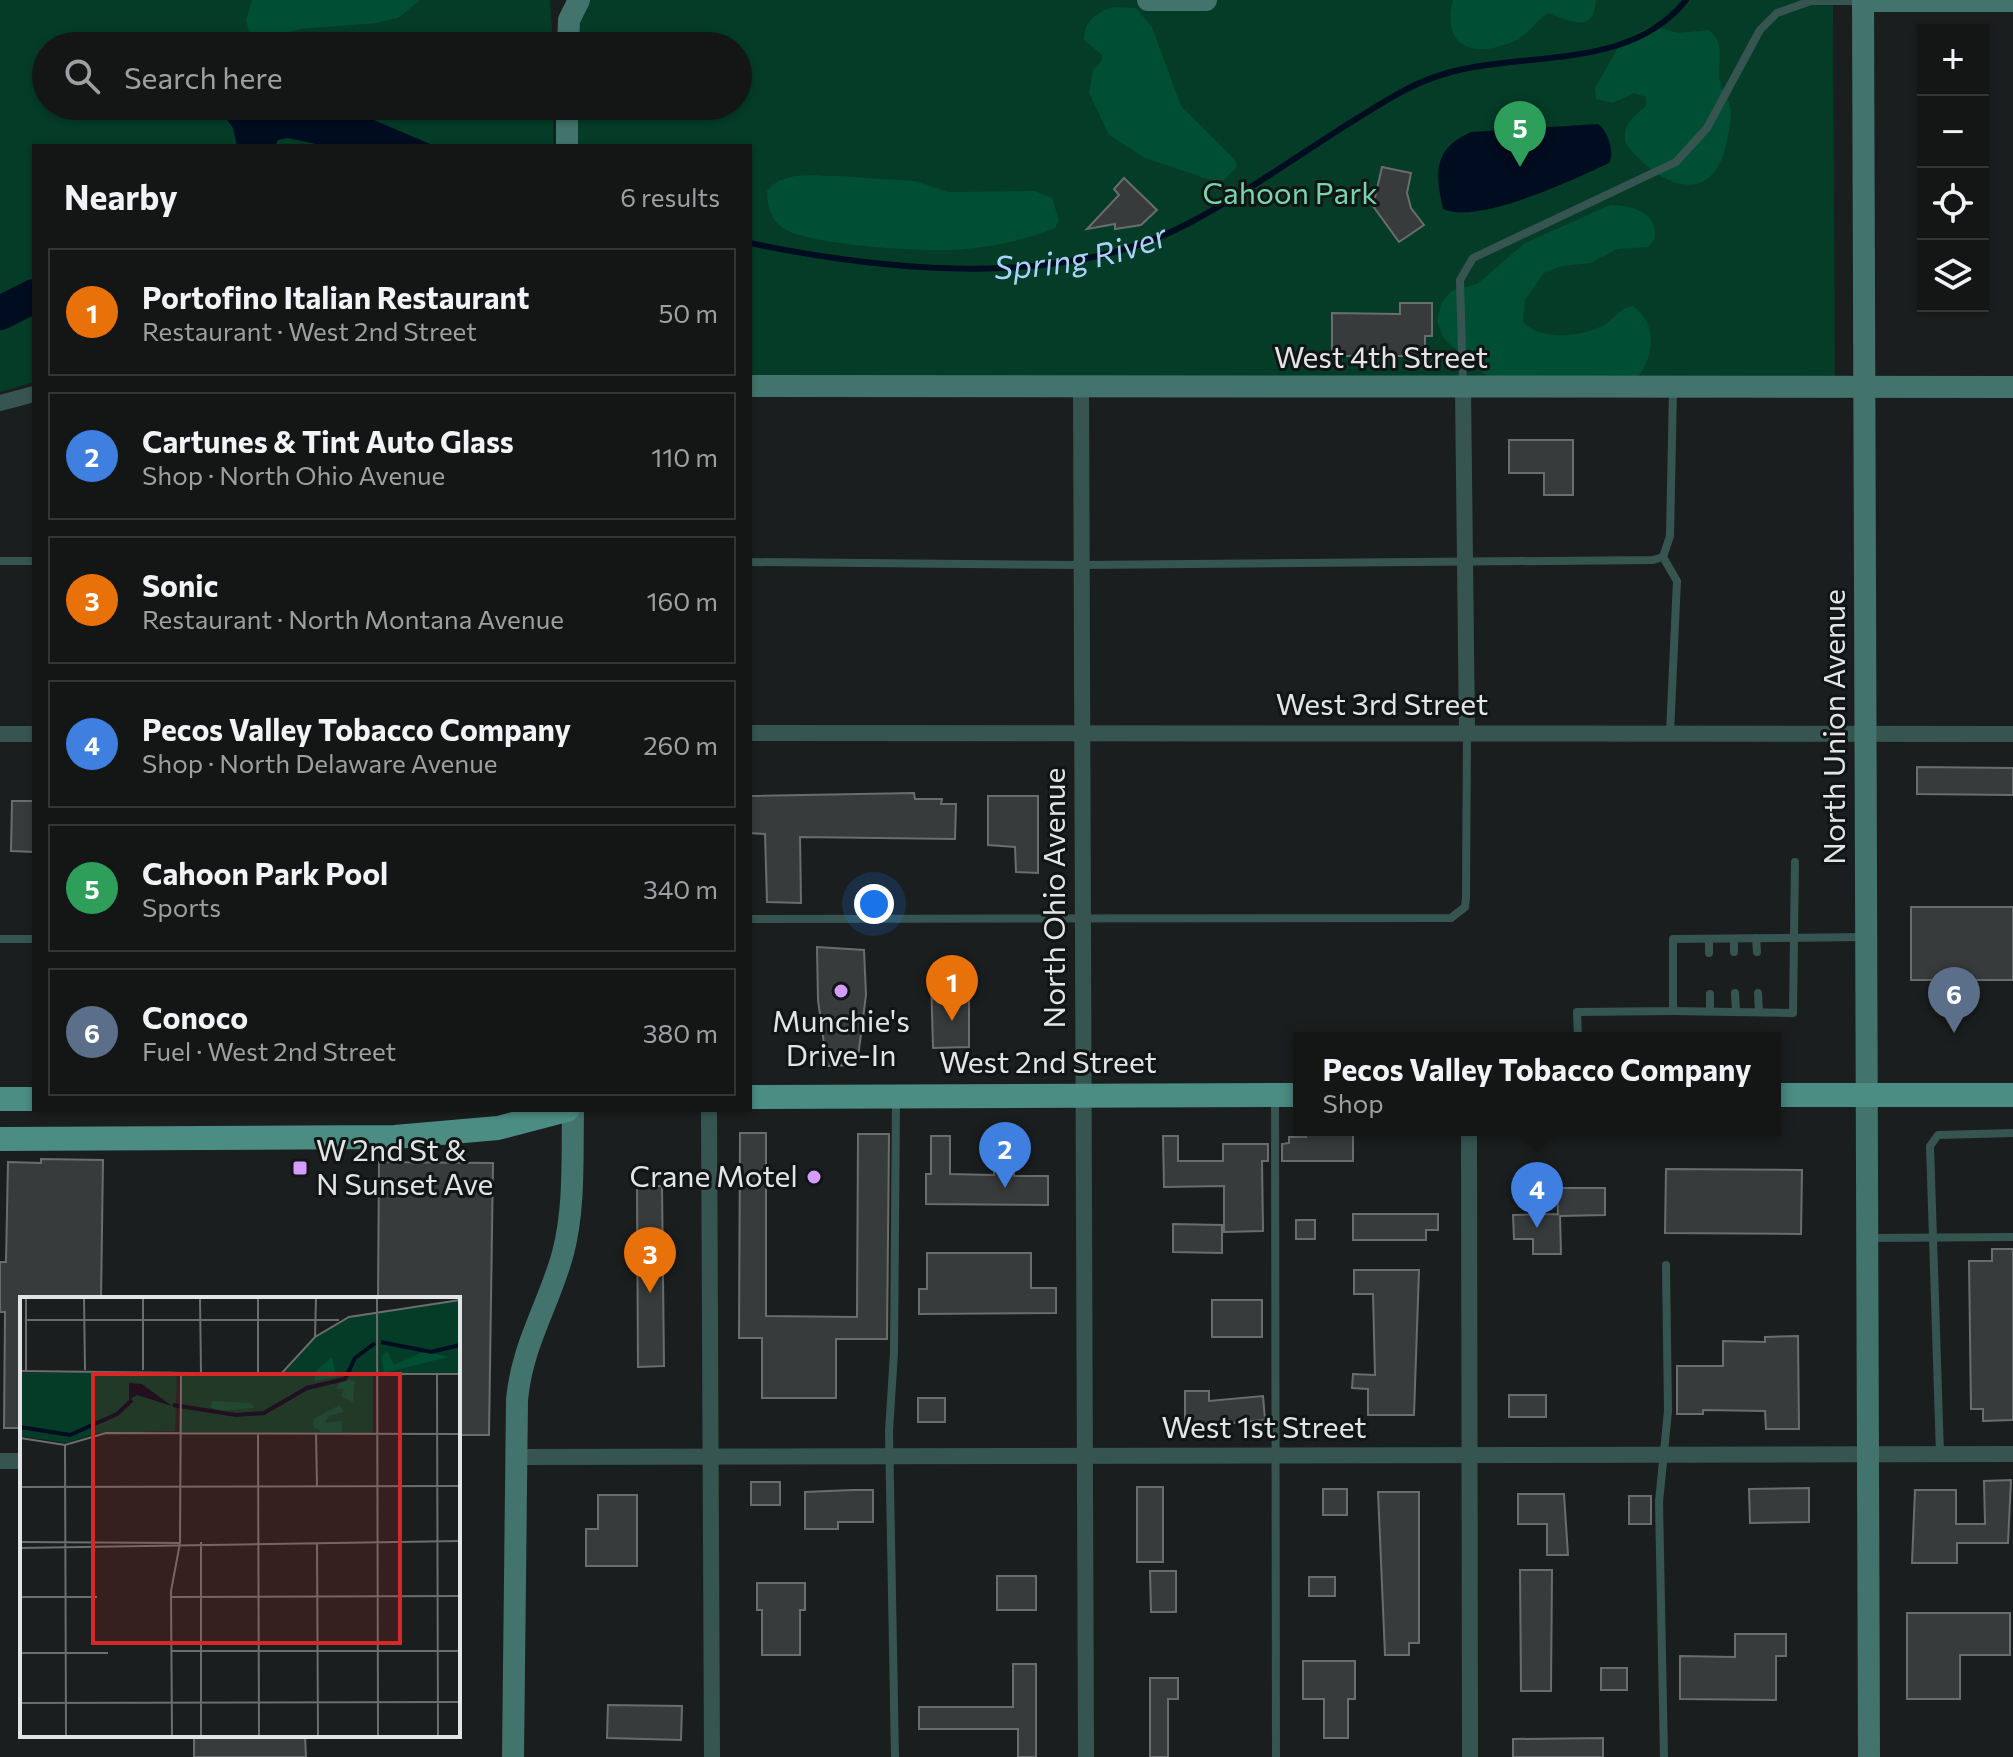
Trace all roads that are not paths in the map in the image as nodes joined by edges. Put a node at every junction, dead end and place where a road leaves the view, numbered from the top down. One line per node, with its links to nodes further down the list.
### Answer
1 (579, 0): 6 (main road)
2 (1148, 0): 3 (main road)
3 (1206, 0)
4 (1863, 1): 5 (main road); 11 (main road, North Union Avenue); 14 (lane)
5 (2013, 1)
6 (569, 32)
7 (567, 120): 8 (main road)
8 (567, 144)
9 (752, 386): 10 (main road, West 4th Street)
10 (1081, 387): 14 (main road, West 4th Street); 22 (street, North Ohio Avenue)
11 (1864, 387): 12 (main road, West 4th Street); 13 (main road, West 4th Street); 29 (main road, North Union Avenue)
12 (2013, 387)
13 (1673, 388): 14 (main road, West 4th Street); 17 (lane)
14 (1463, 389): 18 (street)
15 (32, 395): 16 (street)
16 (0, 403)
17 (1663, 557): 18 (lane); 26 (lane)
18 (1465, 560): 22 (lane); 25 (street)
19 (0, 561): 20 (lane)
20 (32, 561)
21 (752, 562): 22 (lane)
22 (1082, 565): 23 (street, North Ohio Avenue)
23 (1082, 732): 24 (street, West 3rd Street); 25 (street, West 3rd Street); 33 (street, North Ohio Avenue)
24 (752, 733)
25 (1467, 733): 26 (street, West 3rd Street); 33 (lane)
26 (1670, 733): 29 (street, West 3rd Street)
27 (0, 734): 28 (street)
28 (32, 734)
29 (1865, 734): 30 (street, West 3rd Street); 34 (main road, North Union Avenue)
30 (2013, 734)
31 (1795, 862): 36 (lane)
32 (752, 919): 33 (lane)
33 (1083, 920): 53 (street, North Ohio Avenue)
34 (1866, 937): 36 (lane); 57 (main road, North Union Avenue)
35 (1756, 938): 36 (lane); 40 (lane); 42 (lane)
36 (1794, 938): 50 (lane)
37 (0, 939): 38 (lane)
38 (32, 939)
39 (1709, 939): 40 (lane); 43 (lane); 47 (lane)
40 (1734, 939): 41 (lane)
41 (1734, 952)
42 (1757, 952)
43 (1709, 953)
44 (1735, 993): 49 (lane)
45 (1758, 993): 50 (lane)
46 (1710, 994): 48 (lane)
47 (1673, 1011): 48 (lane); 51 (lane)
48 (1710, 1011): 49 (lane)
49 (1736, 1012): 50 (lane)
50 (1759, 1012)
51 (1578, 1032)
52 (896, 1095): 53 (main road, West 2nd Street); 58 (main road, West 2nd Street); 80 (lane)
53 (1083, 1095): 54 (main road, West 2nd Street); 76 (street, North Ohio Avenue)
54 (1287, 1095): 77 (lane)
55 (1781, 1095): 57 (main road)
56 (2013, 1095): 57 (main road)
57 (1867, 1096): 68 (main road, North Union Avenue)
58 (752, 1097)
59 (0, 1099): 60 (main road)
60 (32, 1099)
61 (560, 1112): 66 (main road)
62 (573, 1112): 78 (main road)
63 (709, 1112): 79 (street)
64 (2013, 1133): 69 (lane)
65 (1469, 1136): 74 (street)
66 (0, 1139)
67 (2013, 1237): 69 (lane)
68 (1867, 1238): 69 (lane); 71 (main road, North Union Avenue)
69 (1933, 1238): 72 (lane)
70 (1666, 1265): 75 (lane)
71 (1868, 1454): 72 (street, West 1st Street); 75 (street, West 1st Street); 88 (main road, North Union Avenue)
72 (1940, 1454): 73 (street, West 1st Street)
73 (2013, 1454)
74 (1469, 1455): 75 (street, West 1st Street); 77 (street, West 1st Street); 86 (street)
75 (1662, 1455): 87 (lane)
76 (1086, 1456): 77 (street, West 1st Street); 80 (street, West 1st Street); 84 (street, North Ohio Avenue)
77 (1278, 1456): 85 (lane)
78 (514, 1457): 79 (street, West 1st Street); 81 (main road)
79 (711, 1457): 80 (street, West 1st Street); 82 (street)
80 (889, 1457): 83 (lane)
81 (513, 1757)
82 (712, 1757)
83 (895, 1757)
84 (1086, 1757)
85 (1276, 1757)
86 (1470, 1757)
87 (1664, 1757)
88 (1869, 1757)

